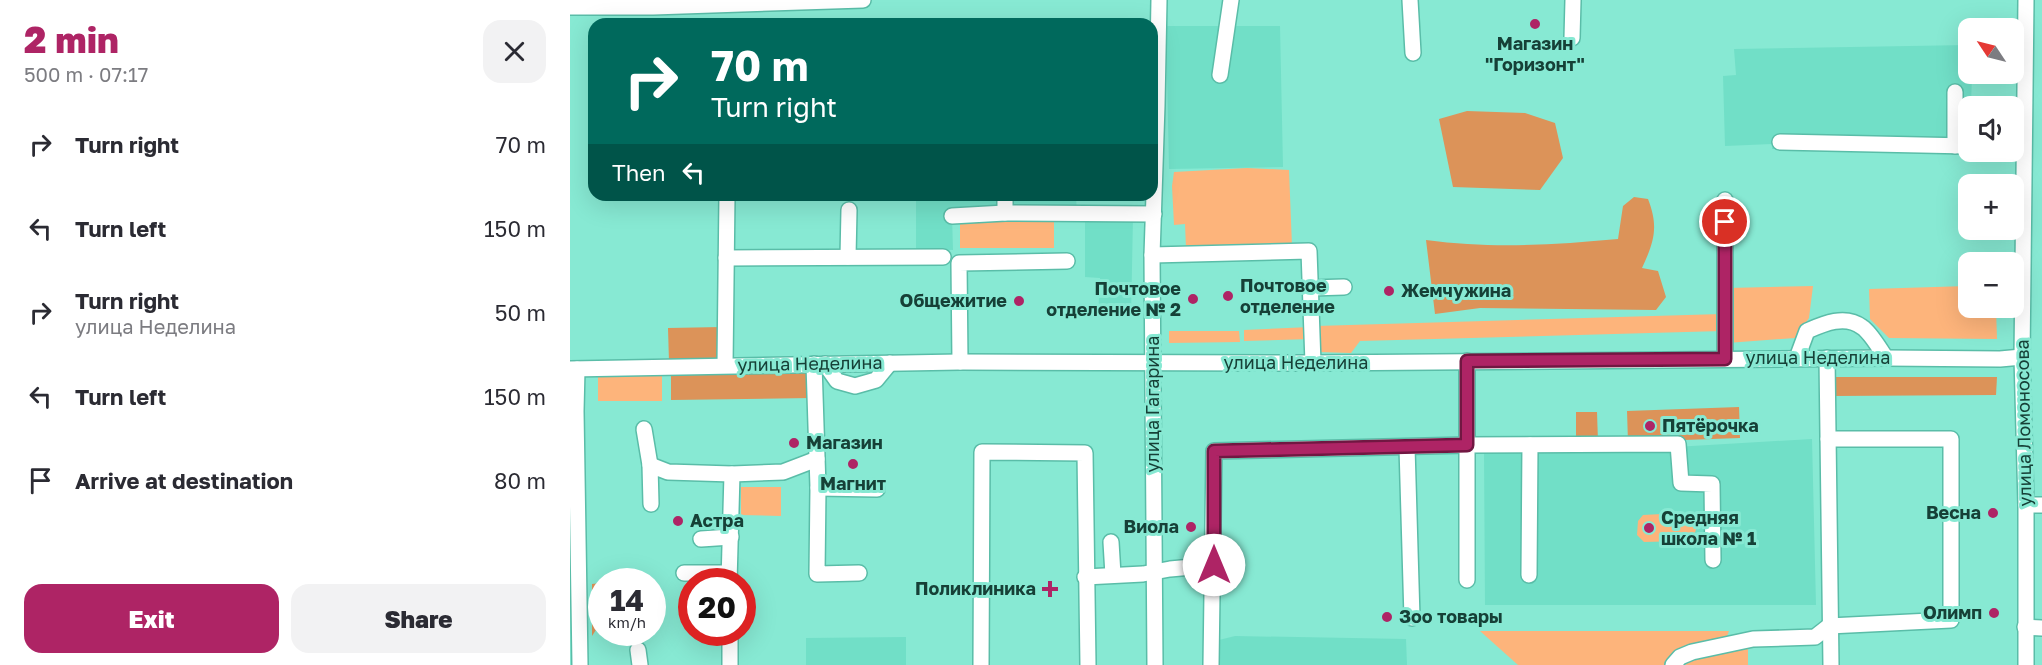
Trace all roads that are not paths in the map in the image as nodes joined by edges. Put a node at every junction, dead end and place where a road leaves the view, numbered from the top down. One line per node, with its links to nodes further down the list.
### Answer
1 (863, 0): 7 (street)
2 (1159, 0): 10 (street, улица Гагарина)
3 (1231, 0): 13 (street)
4 (1410, 0): 12 (street)
5 (1573, 0): 11 (street)
6 (2026, 0): 15 (street, улица Ломоносова)
7 (801, 1): 8 (street)
8 (653, 3): 9 (street)
9 (578, 5)
10 (1158, 26)
11 (1572, 38)
12 (1413, 53)
13 (1220, 75)
14 (1955, 92): 16 (street)
15 (2021, 96)
16 (1958, 115)
17 (1780, 142): 18 (street)
18 (1958, 146)
19 (2019, 162): 36 (street, улица Ломоносова)
20 (1725, 200): 39 (street)
21 (727, 201): 31 (street)
22 (1005, 201): 25 (street)
23 (1154, 201): 26 (street, улица Гагарина)
24 (849, 210): 29 (street)
25 (1005, 213): 26 (street); 27 (street)
26 (1154, 214): 28 (street, улица Гагарина)
27 (952, 216)
28 (1152, 255): 33 (street); 45 (street, улица Гагарина)
29 (848, 257): 30 (street); 31 (street)
30 (943, 257)
31 (726, 258): 46 (street)
32 (1067, 261): 41 (street)
33 (1311, 288): 34 (street); 43 (street)
34 (1344, 288)
35 (1886, 357): 36 (street, улица Неделина); 37 (street); 38 (street, улица Неделина)
36 (2022, 357): 59 (street, улица Ломоносова)
37 (1797, 358): 38 (street, улица Неделина); 39 (street, улица Неделина)
38 (1827, 358): 49 (street)
39 (1725, 359): 40 (street, улица Неделина)
40 (1467, 361): 43 (street, улица Неделина); 50 (street)
41 (960, 362): 42 (street, улица Неделина); 45 (street, улица Неделина)
42 (890, 363): 44 (street, улица Неделина); 44 (street)
43 (1313, 363): 45 (street, улица Неделина)
44 (820, 364): 46 (street, улица Неделина); 53 (street)
45 (1153, 364): 67 (street, улица Гагарина)
46 (725, 365): 47 (street, улица Неделина)
47 (574, 369): 78 (street)
48 (644, 429): 54 (street)
49 (1828, 439): 74 (street); 74 (street)
50 (1467, 445): 51 (street); 52 (street); 72 (street)
51 (1530, 445): 64 (street); 70 (street)
52 (1407, 447): 65 (street); 73 (street)
53 (817, 459): 55 (street); 56 (street)
54 (650, 465): 55 (street); 58 (street)
55 (732, 474): 61 (street)
56 (818, 488): 57 (street); 68 (street)
57 (877, 489)
58 (651, 504)
59 (2026, 505): 60 (street); 75 (street, улица Ломоносова)
60 (2042, 505)
61 (730, 537): 62 (street); 66 (street)
62 (701, 539)
63 (1111, 542): 69 (street)
64 (1713, 560)
65 (1214, 565): 67 (street); 83 (street)
66 (729, 568)
67 (1154, 571): 69 (street); 82 (street, улица Гагарина)
68 (859, 573)
69 (1113, 575): 71 (street)
70 (1529, 575)
71 (1085, 577): 80 (street); 81 (street)
72 (1467, 580)
73 (1412, 618)
74 (1829, 626): 84 (street); 85 (street)
75 (2025, 627): 76 (street); 86 (street, улица Ломоносова)
76 (2042, 628)
77 (730, 646): 79 (street)
78 (580, 665)
79 (730, 665)
80 (981, 665)
81 (1088, 665)
82 (1155, 665)
83 (1211, 665)
84 (1673, 665)
85 (1831, 665)
86 (2026, 665)

